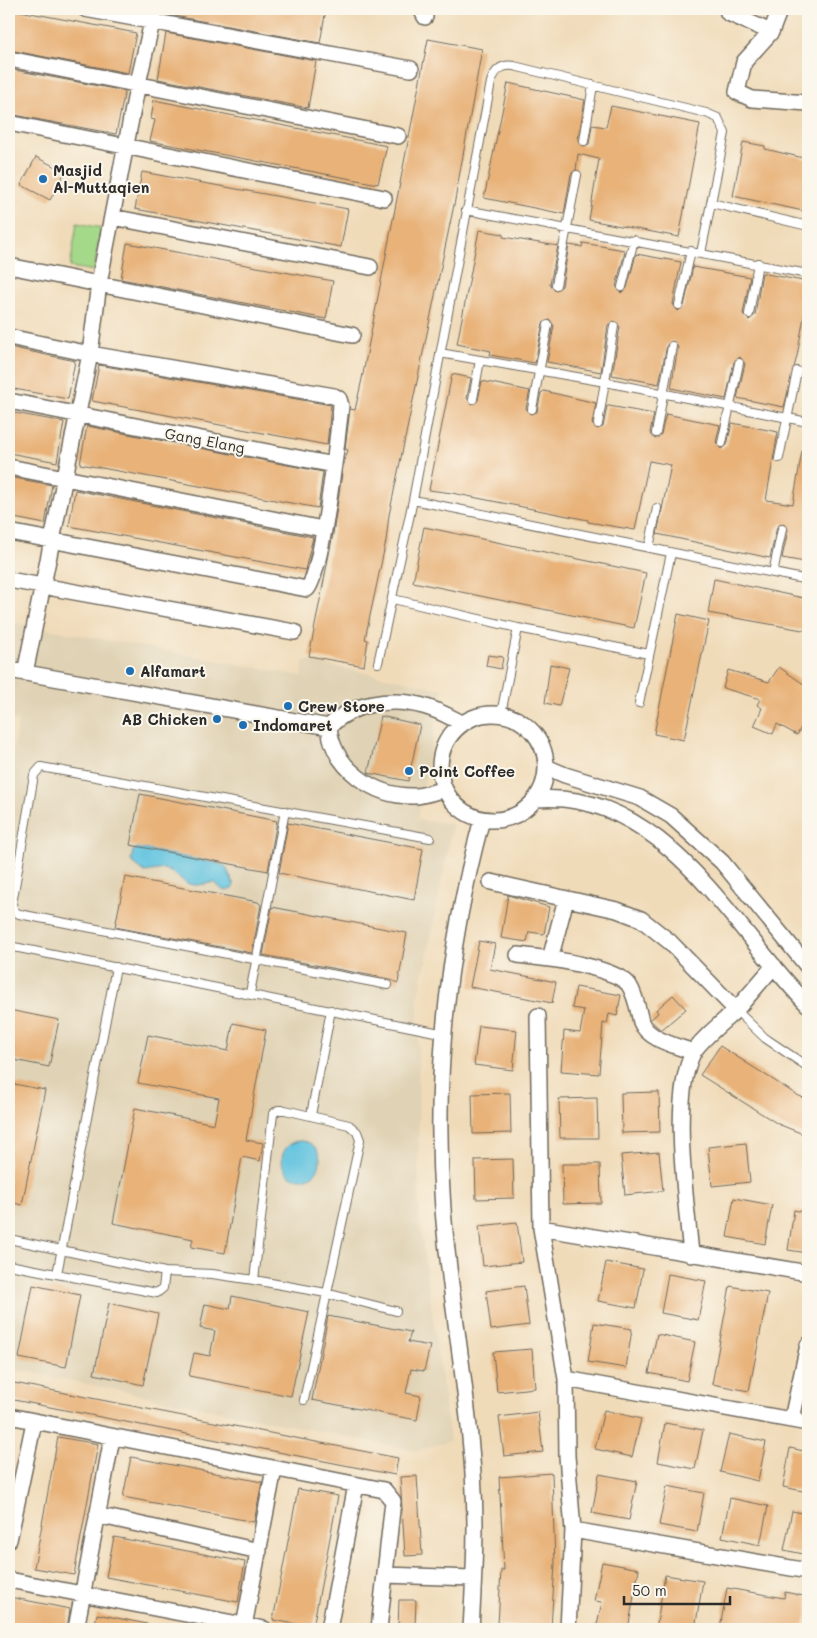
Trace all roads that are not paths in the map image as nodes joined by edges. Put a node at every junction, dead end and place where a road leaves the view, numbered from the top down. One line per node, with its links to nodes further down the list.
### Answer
1 (85, 9): 4 (street)
2 (780, 9): 5 (street)
3 (728, 13): 5 (street)
4 (154, 16): 7 (street); 8 (street)
5 (771, 32): 10 (street)
6 (9, 59): 8 (street)
7 (411, 69)
8 (138, 83): 12 (street); 14 (street)
9 (593, 85): 13 (lane); 17 (lane); 18 (lane)
10 (808, 103)
11 (9, 123): 14 (street)
12 (398, 136)
13 (584, 140)
14 (127, 145): 16 (street); 19 (street)
15 (576, 175): 21 (lane)
16 (384, 198)
17 (711, 203): 20 (lane); 24 (lane)
18 (466, 210): 21 (lane); 39 (lane)
19 (112, 217): 27 (street); 29 (street)
20 (808, 226)
21 (565, 229): 22 (lane); 30 (lane)
22 (634, 240): 23 (lane); 31 (lane)
23 (691, 251): 24 (lane); 32 (lane)
24 (701, 253): 25 (lane)
25 (758, 263): 28 (lane); 33 (lane)
26 (9, 266): 29 (street)
27 (370, 267)
28 (808, 274)
29 (100, 283): 36 (street); 40 (street)
30 (556, 285)
31 (622, 287)
32 (679, 305)
33 (749, 314)
34 (548, 325): 43 (lane)
35 (614, 326): 45 (lane)
36 (352, 335)
37 (9, 337): 40 (street)
38 (672, 346): 46 (lane)
39 (440, 353): 41 (lane); 61 (lane)
40 (90, 354): 51 (street); 58 (street)
41 (480, 360): 43 (lane); 47 (lane)
42 (738, 364): 49 (lane)
43 (539, 371): 45 (lane); 50 (lane)
44 (797, 371): 52 (lane)
45 (605, 382): 46 (lane); 54 (lane)
46 (664, 394): 49 (lane); 55 (lane)
47 (473, 399)
48 (9, 400): 51 (street, Gang Elang)
49 (730, 407): 52 (lane); 56 (lane)
50 (532, 409)
51 (77, 415): 58 (street, Gang Elang); 60 (street)
52 (788, 417): 53 (lane); 57 (lane)
53 (808, 422)
54 (598, 424)
55 (656, 433)
56 (722, 443)
57 (780, 458)
58 (334, 464): 63 (street)
59 (9, 468): 60 (street)
60 (64, 478): 63 (street); 66 (street)
61 (413, 500): 67 (lane); 73 (lane)
62 (657, 508): 67 (lane)
63 (323, 528): 66 (street)
64 (782, 529): 69 (lane)
65 (9, 532): 66 (street)
66 (52, 541): 72 (street)
67 (649, 548): 68 (lane)
68 (671, 553): 69 (lane); 76 (lane)
69 (773, 573): 71 (lane)
70 (9, 580): 72 (street)
71 (808, 580)
72 (42, 586): 75 (street); 79 (street)
73 (393, 599): 74 (lane); 77 (lane)
74 (518, 628): 76 (lane); 81 (lane)
75 (294, 632)
76 (648, 654): 80 (lane)
77 (378, 664)
78 (9, 670): 79 (street)
79 (25, 672): 83 (street)
80 (639, 703)
81 (501, 714): 82 (street); 84 (street)
82 (462, 723): 83 (street); 85 (street)
83 (328, 728): 85 (street)
84 (546, 767): 86 (street); 98 (street)
85 (444, 789): 88 (street)
86 (536, 798): 88 (street); 96 (street)
87 (285, 812): 89 (lane); 95 (lane); 95 (lane)
88 (482, 819): 105 (street)
89 (430, 838)
90 (491, 882): 91 (street)
91 (566, 899): 94 (street); 103 (street)
92 (9, 946): 97 (lane)
93 (518, 955): 94 (street)
94 (550, 959): 106 (street)
95 (256, 961): 99 (lane); 100 (lane)
96 (774, 966): 101 (street); 103 (street)
97 (116, 967): 100 (lane); 111 (lane)
98 (808, 967)
99 (388, 984)
100 (250, 993): 102 (lane)
101 (808, 1005)
102 (331, 1010): 105 (lane); 108 (lane)
103 (736, 1010): 106 (street); 107 (lane)
104 (538, 1016): 109 (street)
105 (445, 1034): 136 (street)
106 (693, 1052): 112 (street)
107 (808, 1067)
108 (311, 1115): 117 (lane); 118 (lane)
109 (541, 1228): 112 (street); 121 (street)
110 (9, 1239): 111 (lane)
111 (61, 1249): 114 (lane); 116 (lane)
112 (691, 1255): 115 (street)
113 (9, 1265): 116 (lane)
114 (165, 1272): 116 (lane); 117 (lane)
115 (808, 1273)
116 (57, 1274)
117 (254, 1280): 118 (lane)
118 (326, 1293): 119 (lane); 122 (lane)
119 (396, 1312)
120 (808, 1346): 124 (street)
121 (566, 1379): 124 (street); 131 (street)
122 (304, 1400)
123 (9, 1416): 125 (street)
124 (792, 1419): 126 (street)
125 (34, 1422): 127 (street); 132 (street)
126 (808, 1423)
127 (112, 1438): 128 (street); 130 (street)
128 (274, 1469): 129 (street); 133 (street)
129 (356, 1485): 135 (street); 142 (street)
130 (97, 1515): 133 (street); 138 (street)
131 (573, 1530): 134 (street); 145 (street)
132 (9, 1540)
133 (259, 1551): 139 (street)
134 (808, 1571)
135 (386, 1575): 136 (street); 143 (street)
136 (472, 1578): 144 (street)
137 (9, 1580): 138 (street)
138 (82, 1595): 139 (street); 140 (street)
139 (240, 1627): 141 (street)
140 (76, 1629)
141 (264, 1629)
142 (328, 1629)
143 (379, 1629)
144 (471, 1629)
145 (568, 1629)

